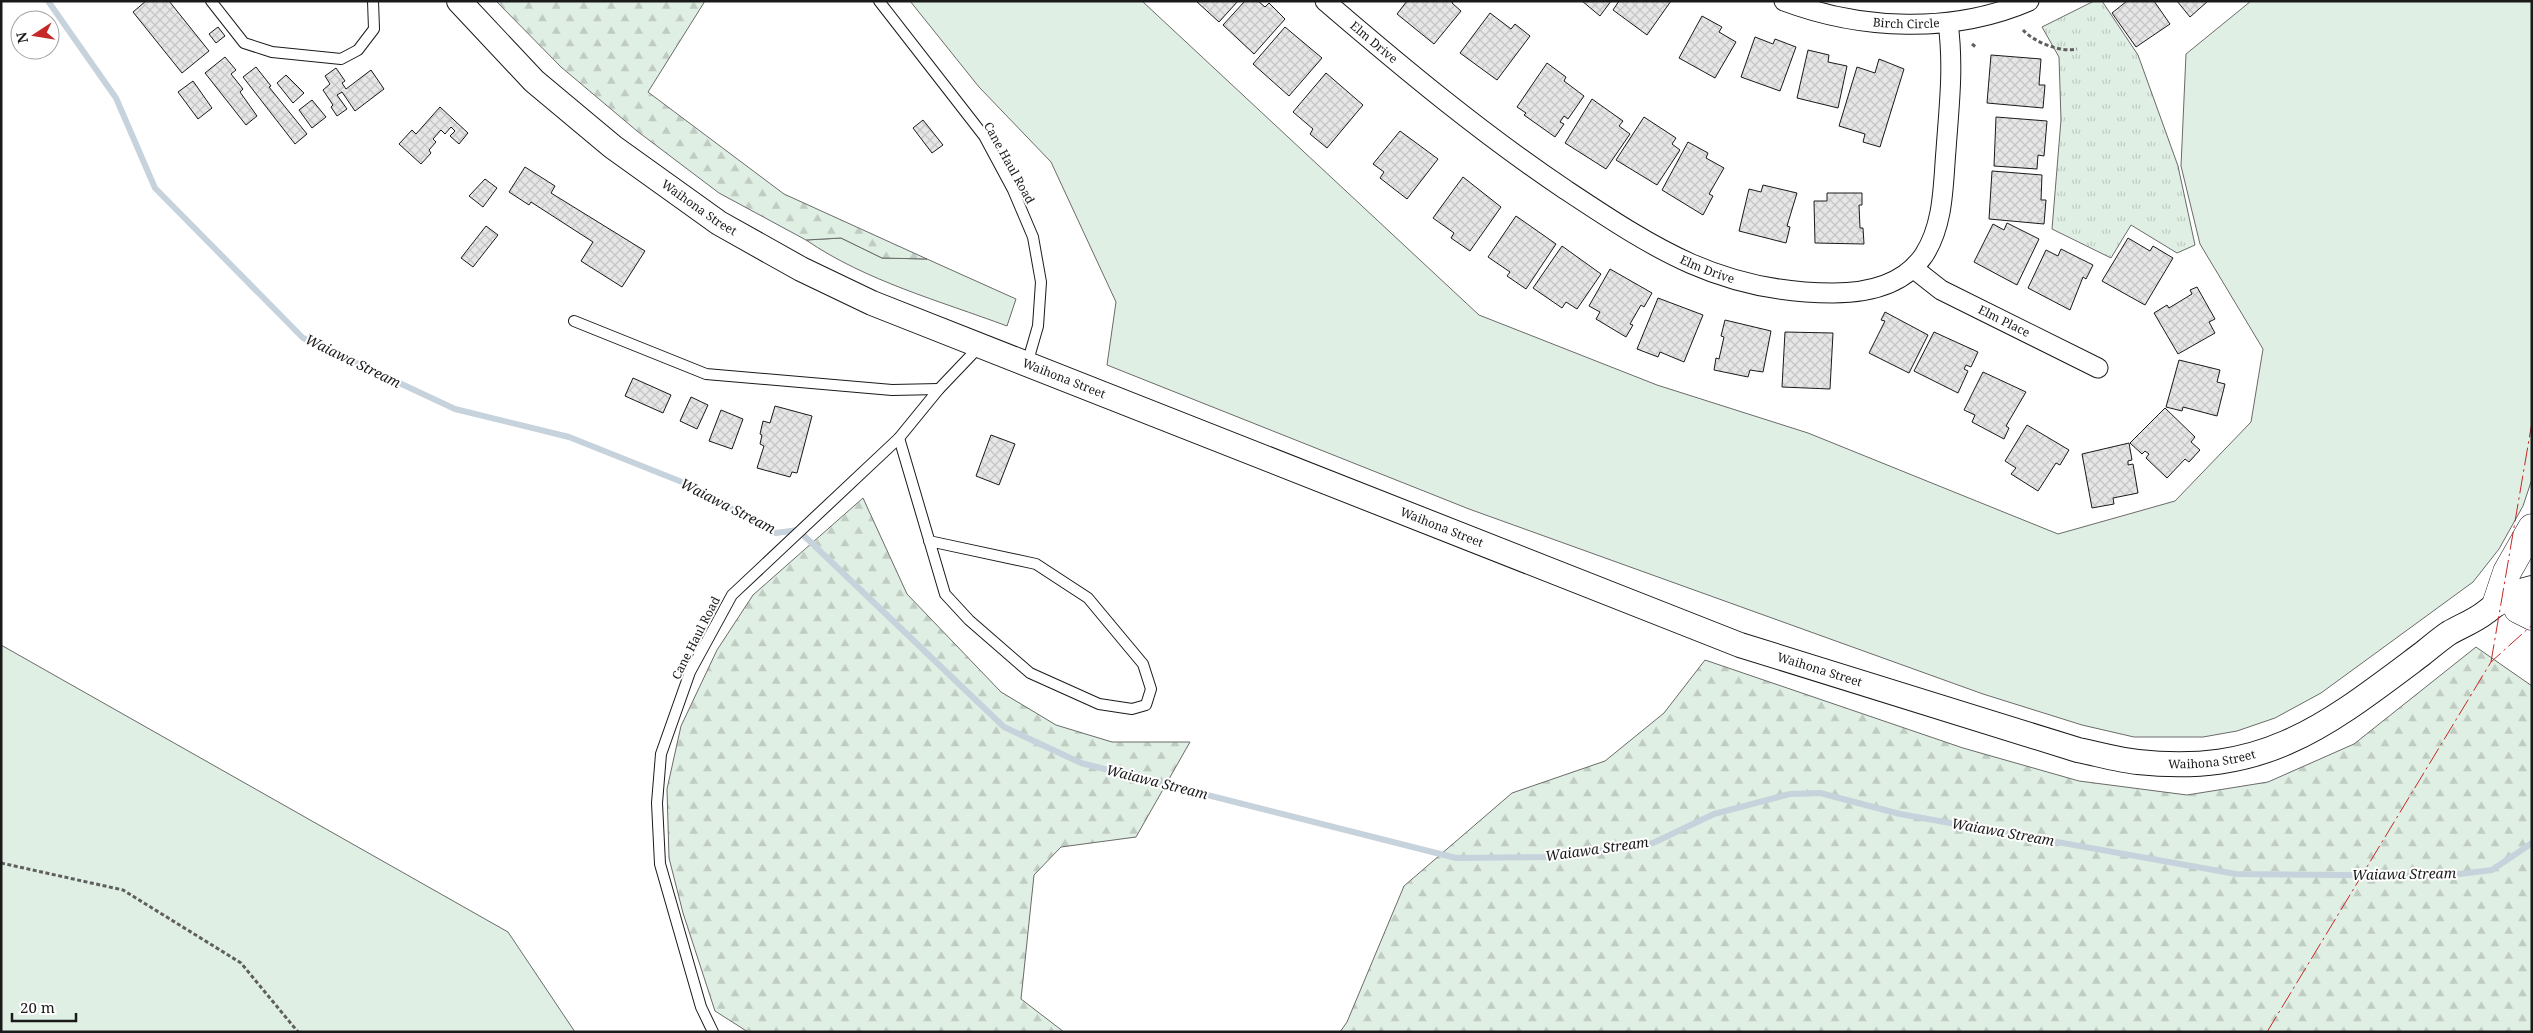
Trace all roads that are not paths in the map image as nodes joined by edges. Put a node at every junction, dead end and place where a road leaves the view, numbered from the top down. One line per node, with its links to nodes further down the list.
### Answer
1 (211, 1): 2 (lane)
2 (373, 1)
3 (460, 1): 11 (street, Waihona Street)
4 (879, 1): 12 (lane, Cane Haul Road)
5 (1325, 1): 9 (street, Elm Drive)
6 (1784, 1): 8 (street, Birch Circle)
7 (2029, 1): 8 (street, Birch Circle)
8 (1948, 23): 9 (street, Elm Drive)
9 (1913, 268): 13 (street, Elm Place)
10 (574, 321): 14 (lane)
11 (980, 346): 12 (street, Waihona Street); 14 (lane, Cane Haul Road)
12 (1026, 365): 18 (street, Waihona Street)
13 (2098, 368)
14 (939, 389): 15 (lane, Cane Haul Road)
15 (899, 438): 17 (lane); 19 (lane, Cane Haul Road)
16 (2532, 528): 18 (main road)
17 (929, 541): 17 (lane)
18 (2516, 606)
19 (714, 1032)

